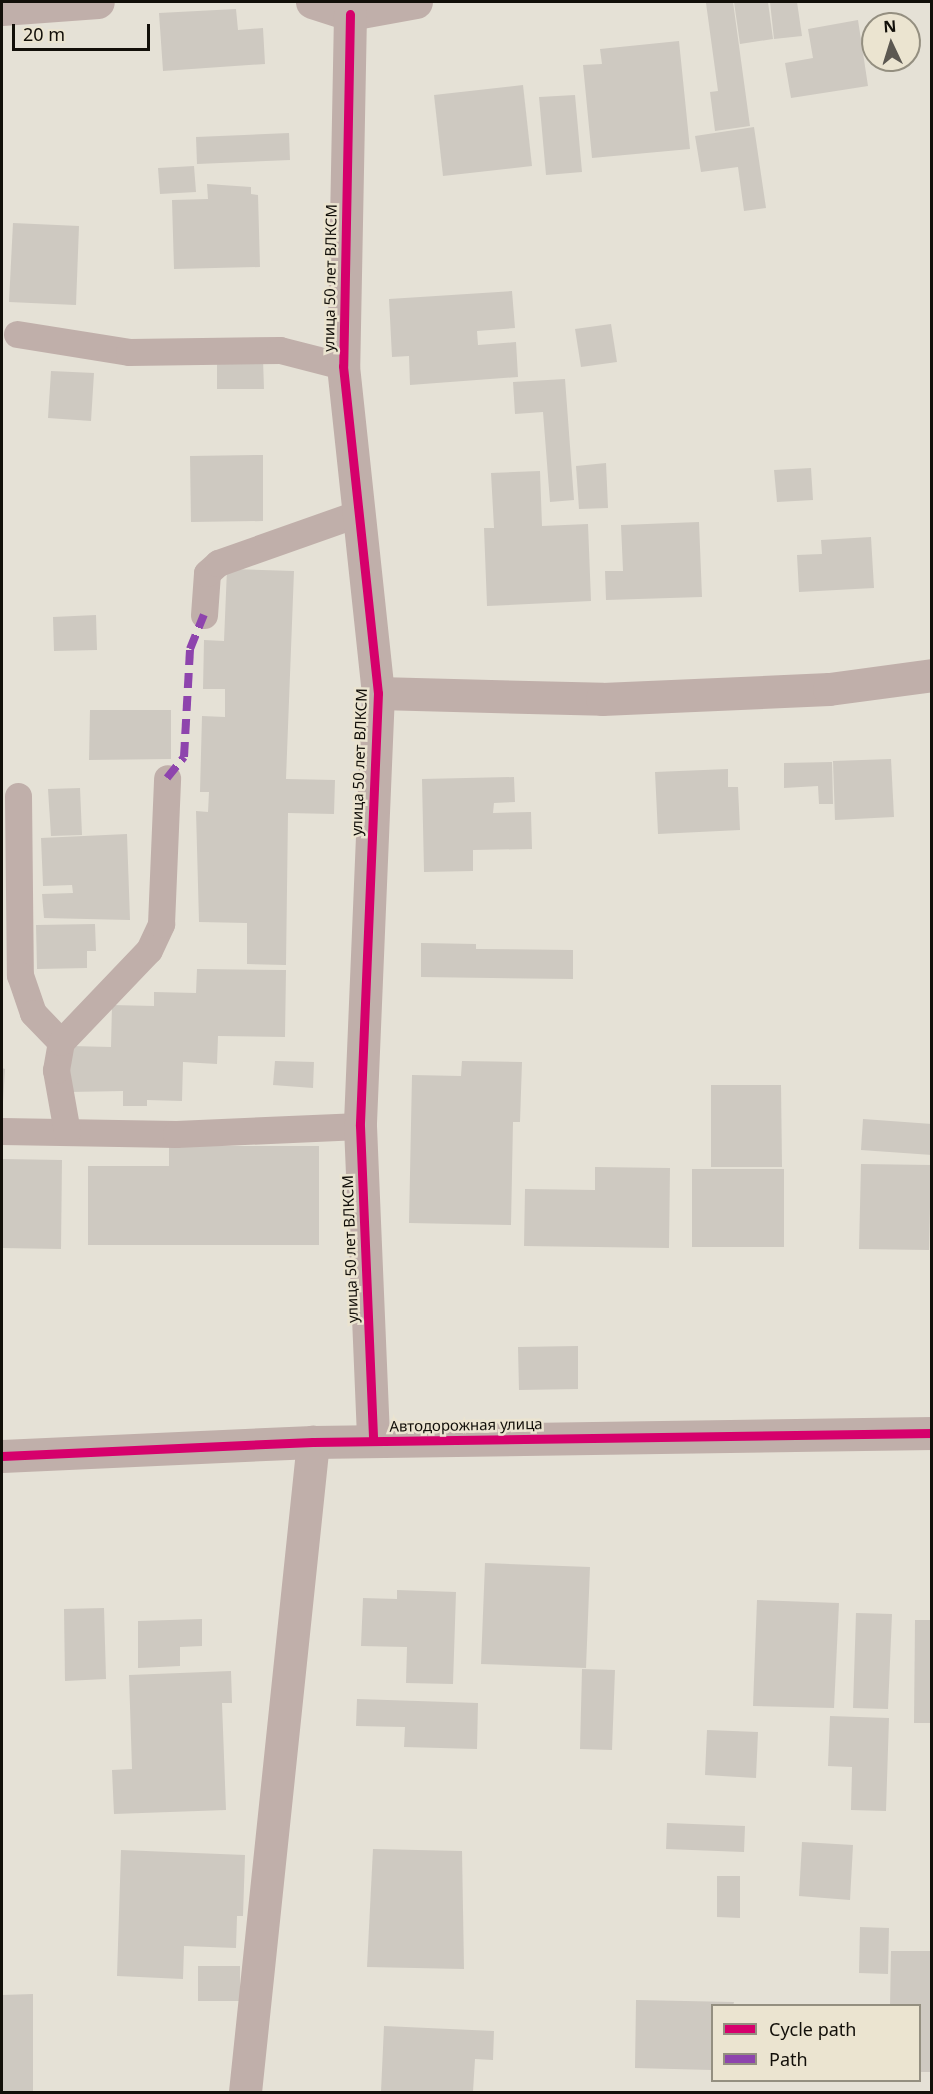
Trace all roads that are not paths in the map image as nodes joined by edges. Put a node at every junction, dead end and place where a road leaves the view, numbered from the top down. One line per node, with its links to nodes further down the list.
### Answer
1 (98, 2): 4 (street)
2 (312, 2): 5 (street)
3 (416, 2): 5 (street)
4 (2, 9)
5 (350, 14): 7 (street, улица 50 лет ВЛКСМ)
6 (17, 334): 7 (lane)
7 (343, 366): 8 (street, улица 50 лет ВЛКСМ)
8 (359, 513): 9 (lane); 11 (street, улица 50 лет ВЛКСМ)
9 (204, 615)
10 (932, 675): 11 (street, улица 50 лет ВЛКСМ)
11 (378, 693): 15 (street, улица 50 лет ВЛКСМ)
12 (167, 778): 14 (lane)
13 (18, 796): 14 (lane)
14 (61, 1042): 17 (lane)
15 (360, 1126): 17 (lane); 19 (street, улица 50 лет ВЛКСМ)
16 (2, 1131): 17 (lane)
17 (67, 1132)
18 (932, 1433): 19 (street, Автодорожная улица)
19 (373, 1441): 20 (street, Автодорожная улица)
20 (313, 1443): 21 (street, Автодорожная улица); 22 (street)
21 (2, 1456)
22 (245, 2092)

